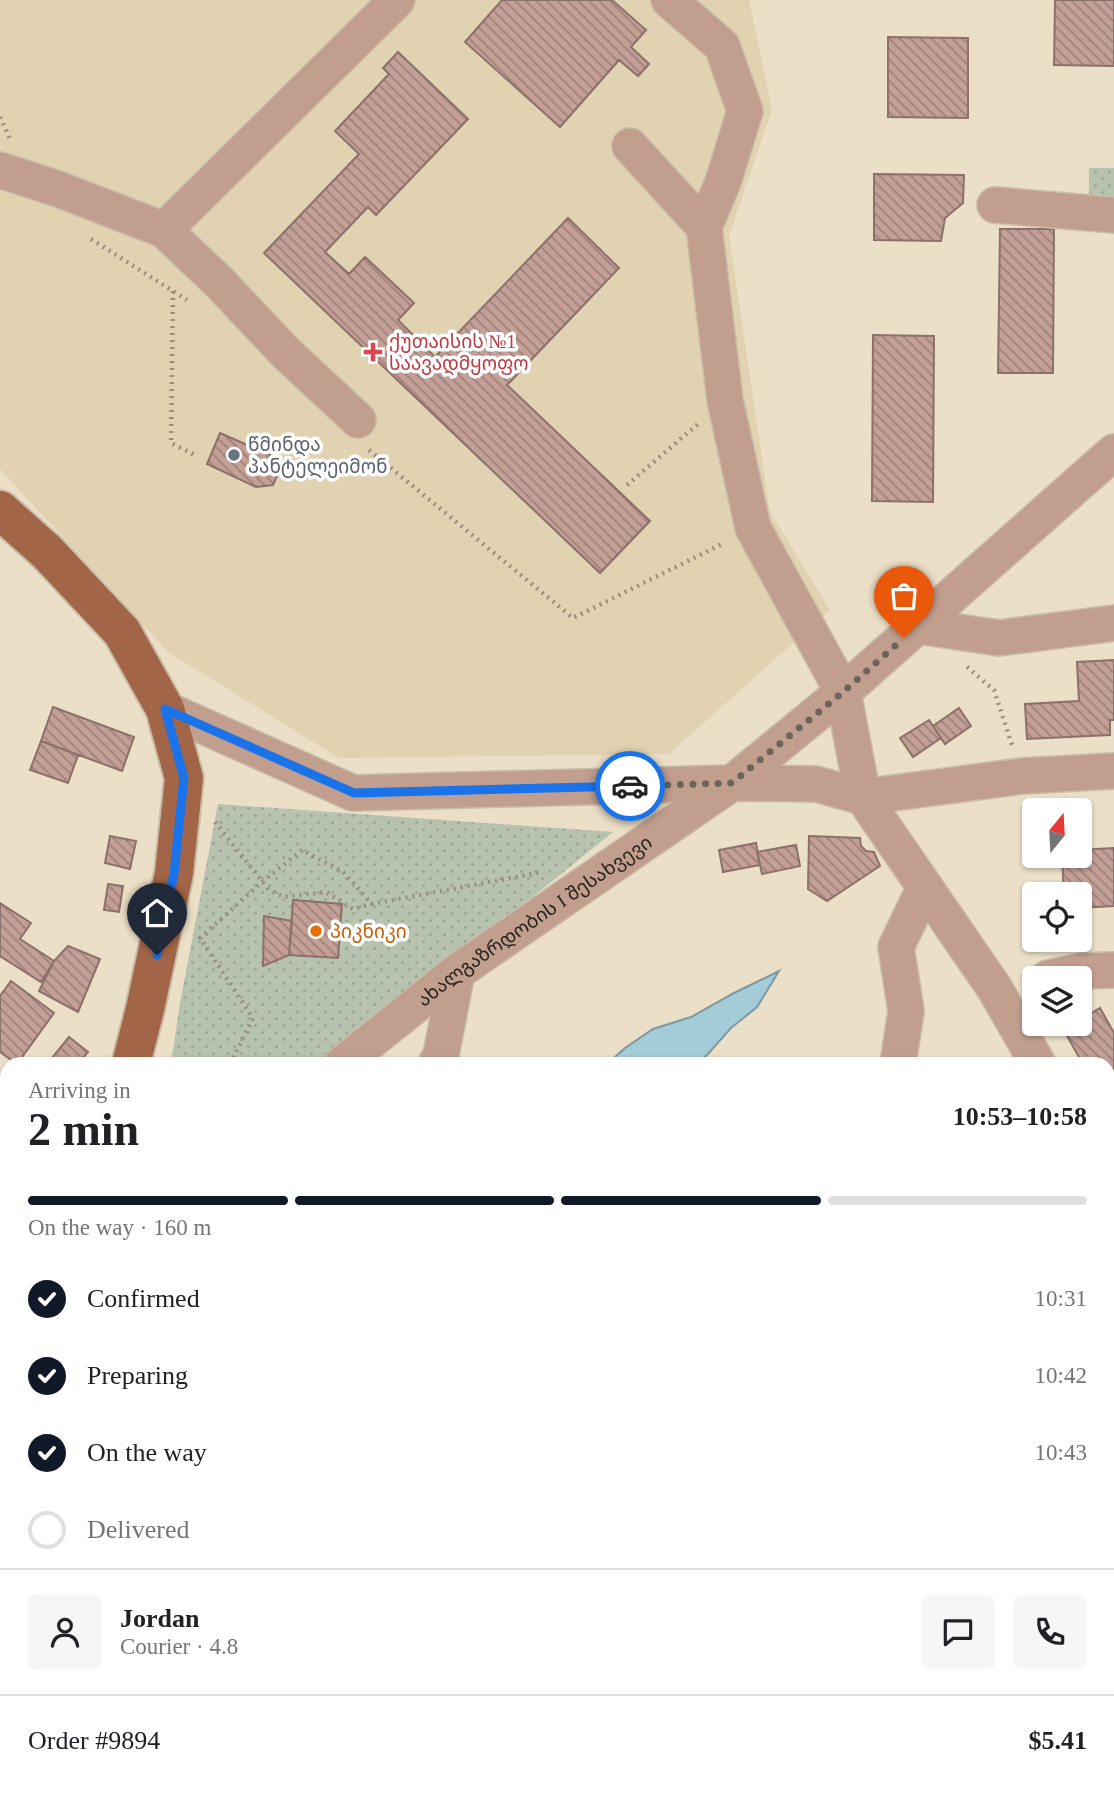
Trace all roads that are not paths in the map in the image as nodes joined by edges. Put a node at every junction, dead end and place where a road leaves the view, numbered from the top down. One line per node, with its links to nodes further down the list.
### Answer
1 (397, 0): 8 (street)
2 (669, 0): 7 (street)
3 (629, 146): 7 (street)
4 (0, 170): 8 (street)
5 (995, 205): 6 (street)
6 (1114, 215)
7 (704, 227): 14 (street)
8 (164, 230): 9 (street)
9 (358, 420)
10 (1114, 452): 13 (street, ახალგაზრდობის I შესახვევი)
11 (0, 510): 15 (main road)
12 (1114, 623): 13 (street)
13 (918, 626): 14 (street, ახალგაზრდობის I შესახვევი)
14 (843, 692): 17 (street, ახალგაზრდობის I შესახვევი); 18 (street)
15 (165, 709): 17 (street); 25 (main road)
16 (1114, 771): 18 (street)
17 (732, 783): 18 (street); 22 (street, ახალგაზრდობის I შესახვევი)
18 (863, 797): 19 (street)
19 (925, 887): 24 (street); 28 (street)
20 (1114, 970): 21 (street)
21 (1092, 971)
22 (457, 972): 26 (street, ახალგაზრდობის I შესახვევი); 27 (street)
23 (1022, 983): 24 (street)
24 (995, 989): 29 (street)
25 (133, 1057)
26 (351, 1057)
27 (440, 1057)
28 (899, 1057)
29 (1034, 1057)

